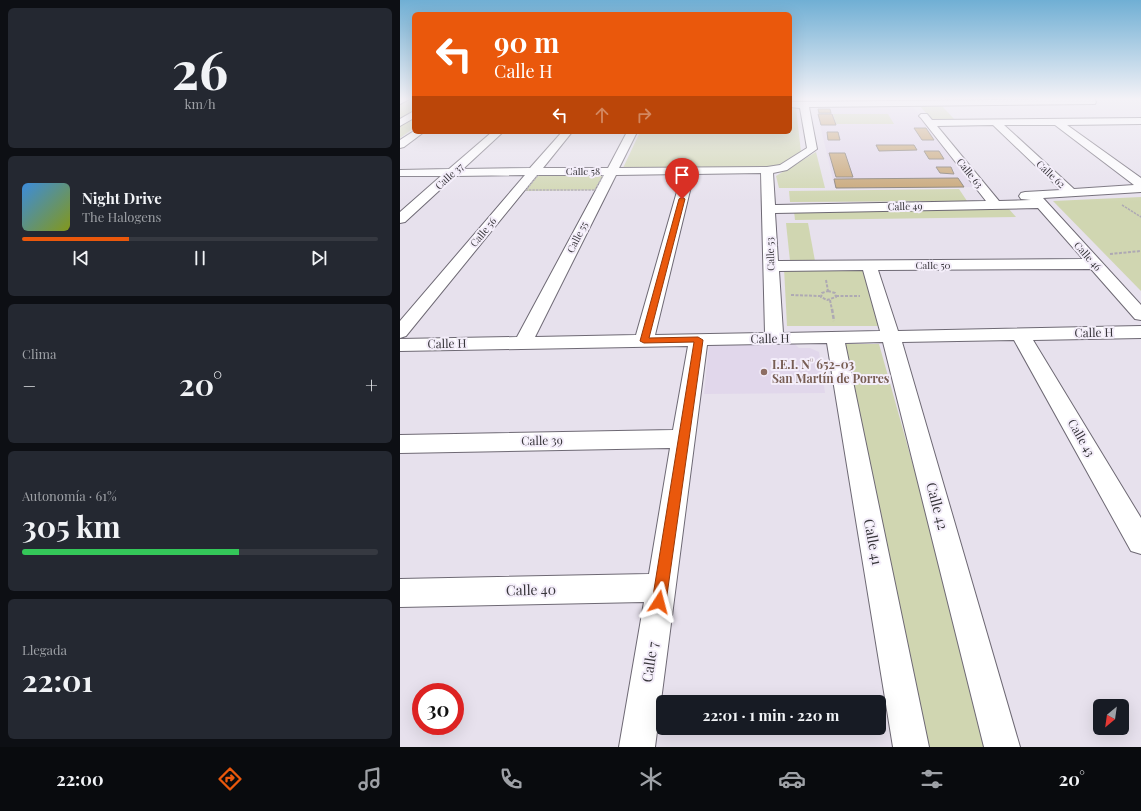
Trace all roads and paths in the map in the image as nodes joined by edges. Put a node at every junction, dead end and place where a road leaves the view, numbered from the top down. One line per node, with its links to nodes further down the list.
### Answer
1 (809, 133): 10 (street, Calle 58)
2 (938, 133): 20 (street, Calle 63)
3 (1007, 133): 18 (street, Calle 62)
4 (1072, 133): 16 (street)
5 (416, 134): 9 (street)
6 (496, 134): 14 (street, Calle 37)
7 (565, 134): 15 (street, Calle 56)
8 (631, 134): 11 (street, Calle 55)
9 (400, 145)
10 (767, 170): 12 (street, Calle 58); 21 (street, Calle 53)
11 (612, 171): 12 (street, Calle 58); 15 (street, Calle 58); 44 (street, Calle 55)
12 (690, 171): 43 (street)
13 (400, 172): 14 (street, Calle 58)
14 (453, 172): 15 (street, Calle 58); 22 (street, Calle 37)
15 (534, 172): 37 (street, Calle 56)
16 (1141, 184)
17 (1141, 188): 18 (street, Calle 49)
18 (1071, 193): 19 (street, Calle 49)
19 (1038, 200): 20 (street, Calle 49); 25 (street, Calle 46)
20 (993, 201): 21 (street, Calle 49)
21 (768, 209): 27 (street, Calle 53)
22 (400, 220)
23 (1141, 251): 24 (path)
24 (1113, 260)
25 (1095, 264): 26 (street, Calle 50); 35 (street, Calle 46)
26 (869, 265): 27 (street, Calle 50); 40 (street, Calle 42)
27 (771, 266): 41 (street, Calle 53)
28 (789, 289): 29 (path)
29 (789, 295): 30 (path); 34 (path)
30 (820, 296): 31 (path); 33 (path)
31 (836, 296): 32 (path); 33 (path)
32 (866, 296)
33 (830, 300): 36 (path)
34 (790, 302)
35 (1141, 315)
36 (835, 331): 40 (street, Calle H); 41 (street, Calle H); 52 (street, Calle 41)
37 (400, 332)
38 (1141, 332): 39 (street, Calle H)
39 (1020, 334): 40 (street, Calle H); 48 (street, Calle 43)
40 (891, 337): 53 (street, Calle 42)
41 (774, 338): 42 (street, Calle H)
42 (698, 340): 43 (street, Calle H); 46 (street, Calle 7)
43 (644, 341): 44 (street, Calle H)
44 (522, 343): 45 (street, Calle H)
45 (400, 345)
46 (683, 439): 47 (street, Calle 39); 49 (street, Calle 7)
47 (400, 444)
48 (1141, 542)
49 (661, 588): 50 (street, Calle 40); 51 (street, Calle 7)
50 (400, 593)
51 (637, 747)
52 (911, 747)
53 (1002, 747)

